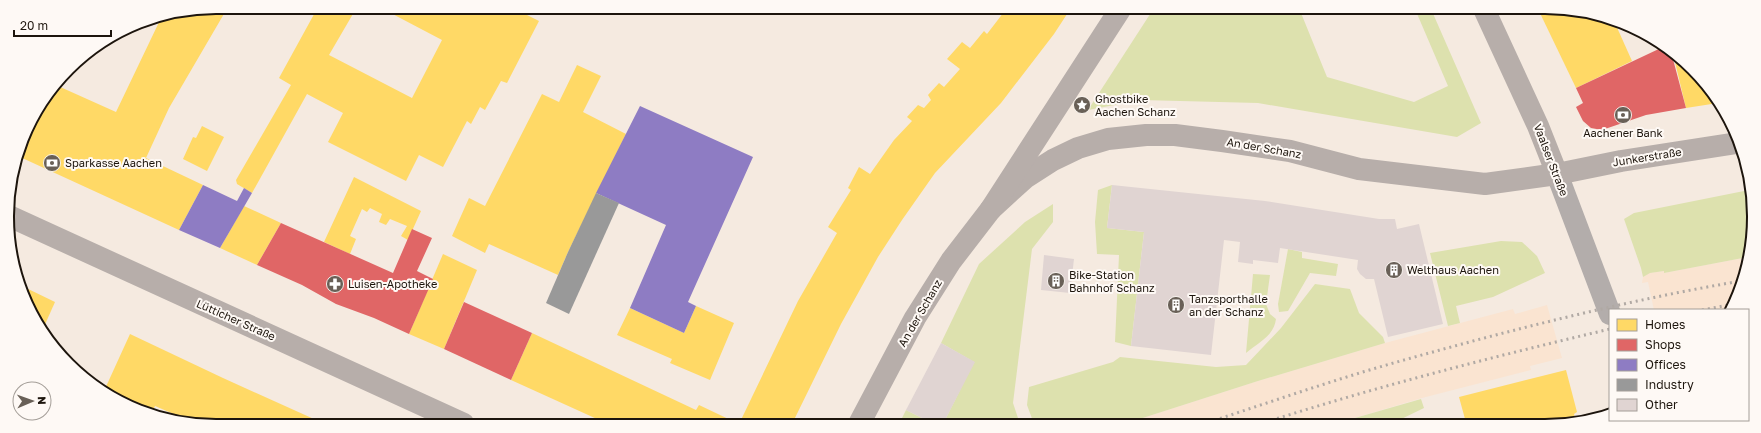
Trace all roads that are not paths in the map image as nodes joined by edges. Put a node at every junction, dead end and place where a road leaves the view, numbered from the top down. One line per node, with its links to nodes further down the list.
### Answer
1 (1117, 14): 5 (main road, An der Schanz)
2 (1486, 14): 4 (main road, Vaalser Straße)
3 (1734, 144): 4 (main road, Junkerstraße)
4 (1557, 174): 5 (main road, An der Schanz); 7 (street, Vaalser Straße)
5 (991, 209): 9 (main road, An der Schanz)
6 (14, 218): 8 (main road, Lütticher Straße)
7 (1609, 311)
8 (453, 419)
9 (862, 419)

